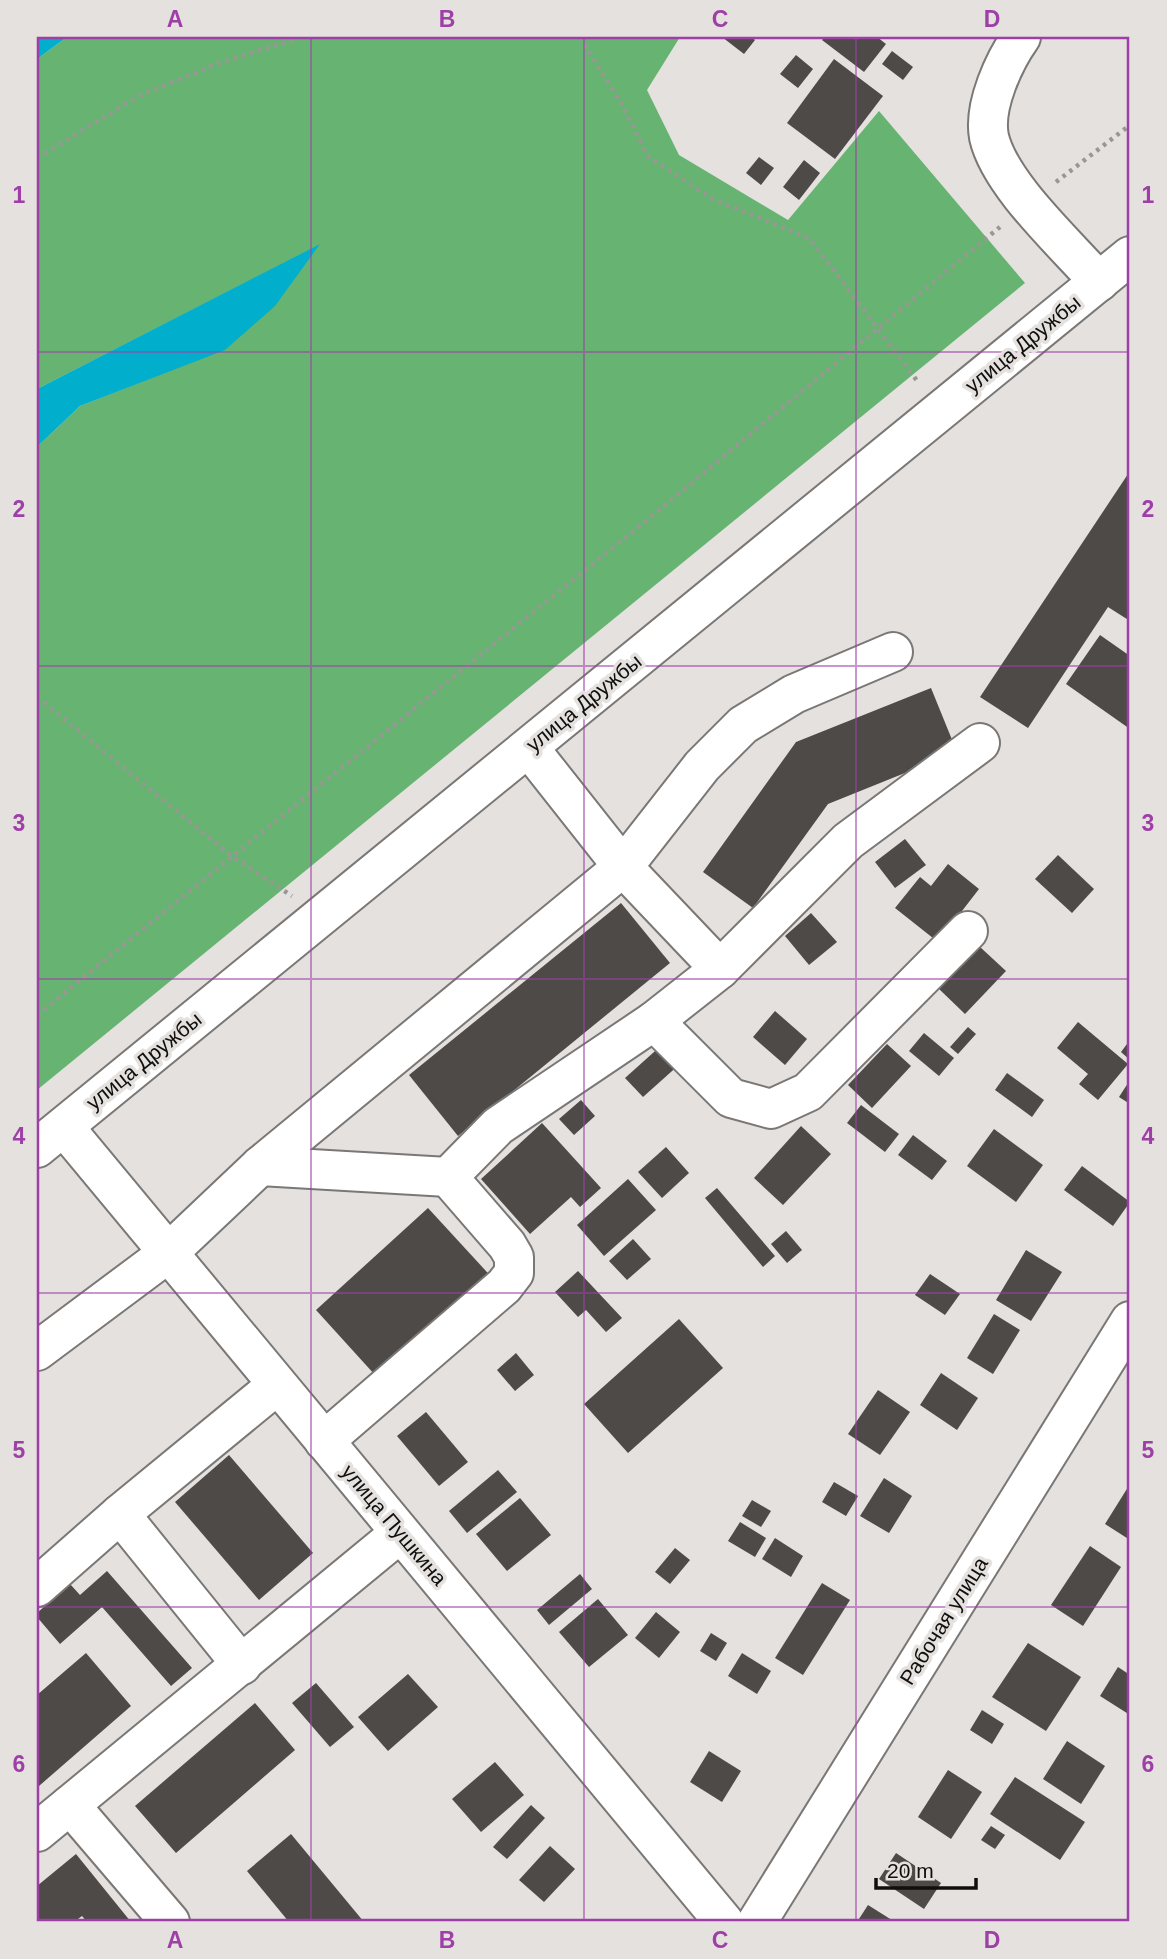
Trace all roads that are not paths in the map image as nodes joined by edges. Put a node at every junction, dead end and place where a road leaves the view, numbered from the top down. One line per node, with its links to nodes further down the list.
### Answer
1 (1021, 37): 3 (main road)
2 (1130, 256): 3 (main road, улица Дружбы)
3 (1099, 282): 6 (main road, улица Дружбы)
4 (893, 652): 7 (main road)
5 (980, 743): 9 (main road)
6 (529, 748): 7 (main road); 11 (main road, улица Дружбы)
7 (623, 866): 9 (main road); 12 (main road)
8 (968, 931): 10 (main road)
9 (720, 969): 10 (main road)
10 (654, 1021): 13 (main road)
11 (50, 1137): 14 (main road, улица Пушкина)
12 (260, 1166): 13 (main road); 14 (main road)
13 (448, 1177): 18 (main road)
14 (167, 1254): 16 (main road); 17 (main road, улица Пушкина)
15 (1130, 1321): 27 (main road, Рабочая улица)
16 (37, 1351)
17 (277, 1385): 18 (main road, улица Пушкина); 19 (main road)
18 (324, 1441): 20 (main road, улица Пушкина)
19 (120, 1514): 21 (main road); 22 (main road)
20 (400, 1533): 22 (main road); 26 (main road, улица Пушкина)
21 (37, 1587)
22 (242, 1665): 23 (main road)
23 (70, 1805): 24 (main road); 25 (main road)
24 (37, 1832)
25 (170, 1922)
26 (724, 1922)
27 (757, 1922)

